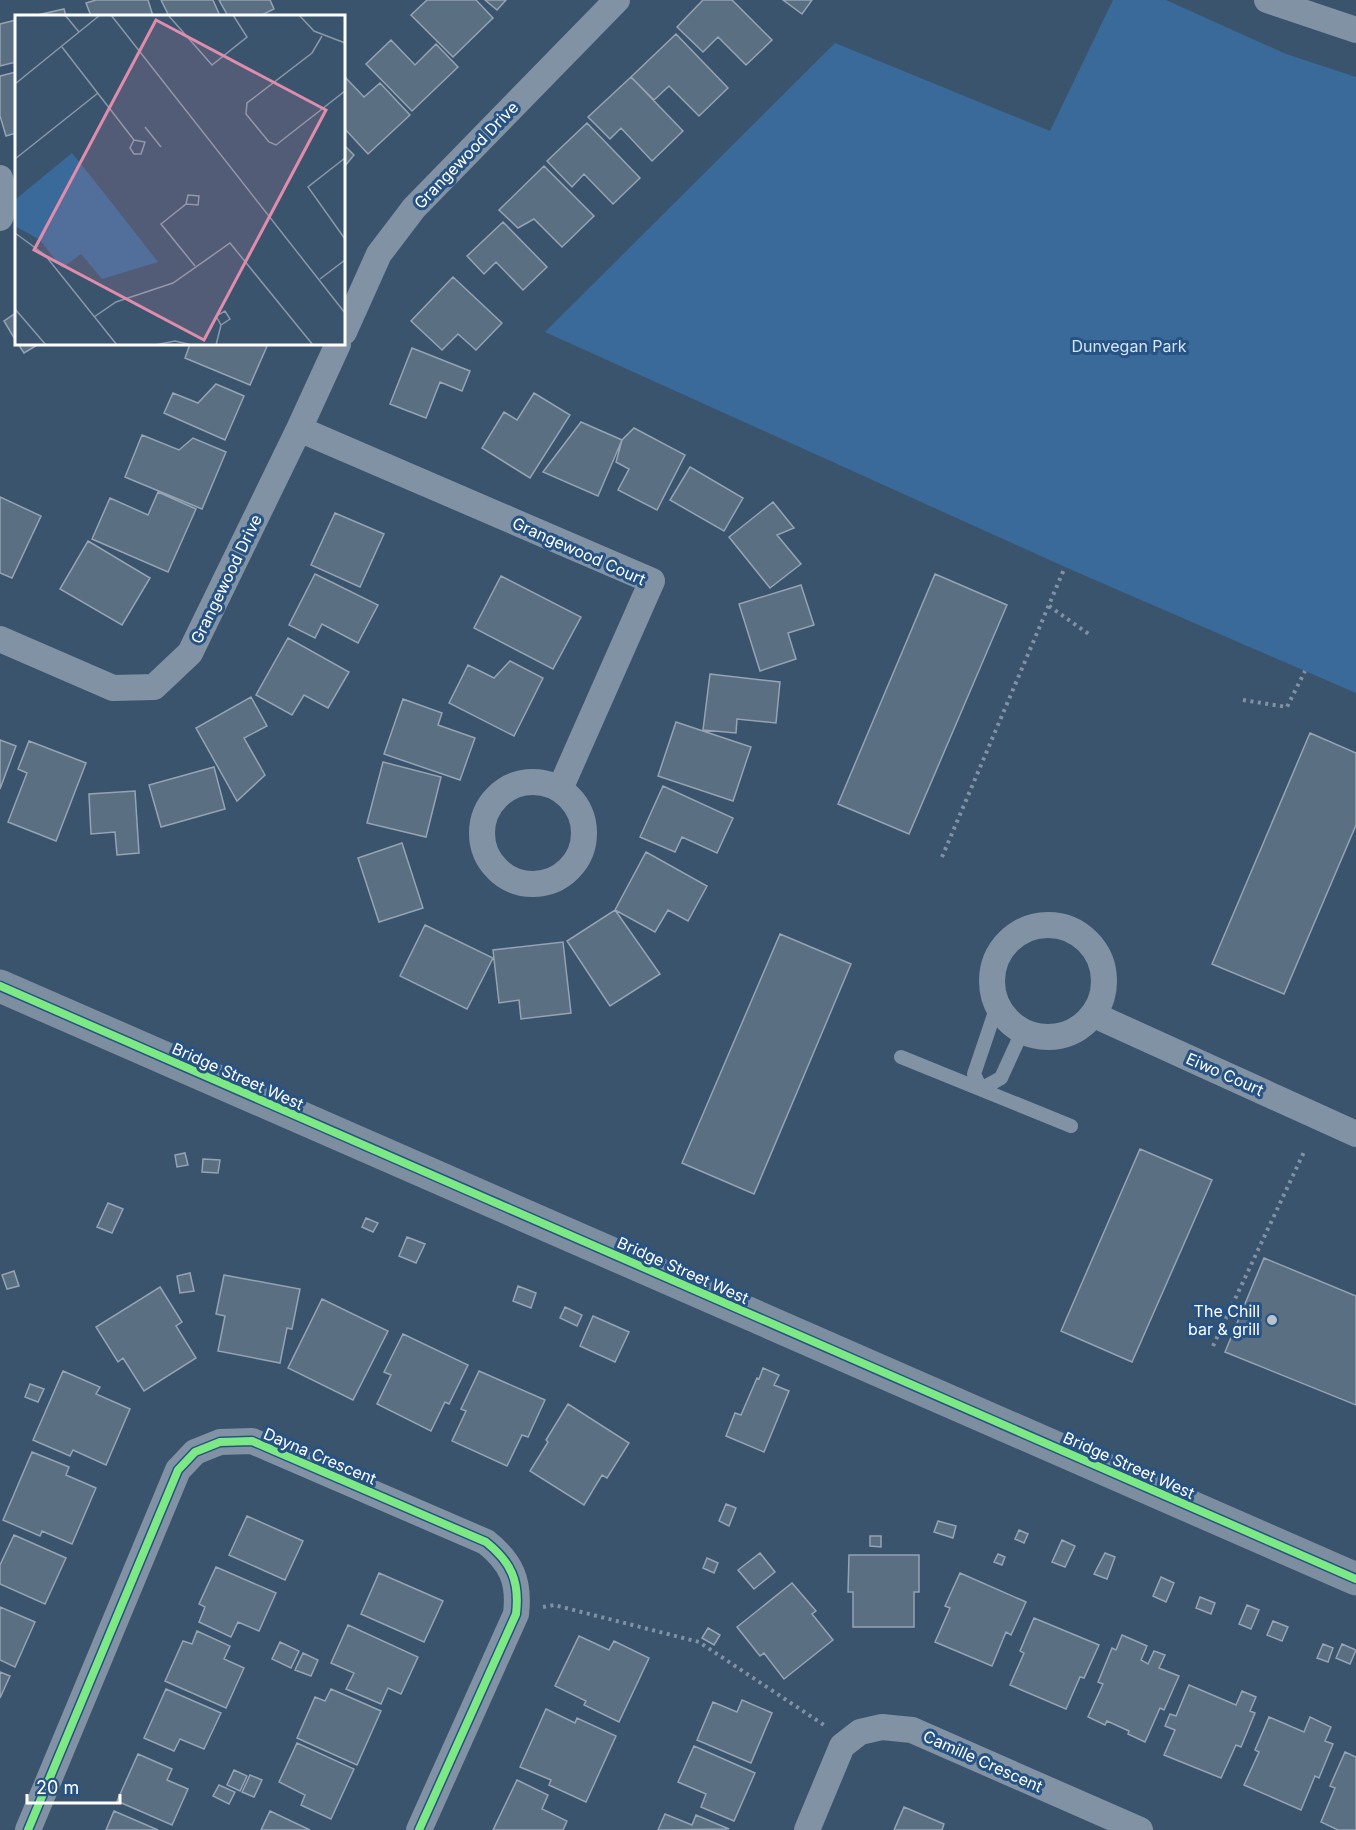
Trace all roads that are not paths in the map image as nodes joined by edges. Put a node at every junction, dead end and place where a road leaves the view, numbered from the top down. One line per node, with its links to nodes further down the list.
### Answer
1 (617, 0): 6 (street, Grangewood Drive)
2 (1267, 0): 3 (street)
3 (1356, 30)
4 (0, 178): 5 (street)
5 (0, 218)
6 (345, 330)
7 (338, 345): 8 (street, Grangewood Drive)
8 (299, 429): 9 (street, Grangewood Drive); 10 (street, Grangewood Court)
9 (0, 639)
10 (560, 789)
11 (0, 986): 19 (main road, Bridge Street West)
12 (997, 1005): 13 (street); 14 (street); 16 (lane)
13 (1094, 1015): 14 (street); 18 (street, Eiwo Court)
14 (1022, 1032): 16 (lane)
15 (901, 1056): 16 (lane)
16 (981, 1089): 17 (lane)
17 (1071, 1126)
18 (1356, 1134)
19 (1356, 1579)
20 (28, 1830): 21 (street, Dayna Crescent)
21 (419, 1830)
22 (807, 1830): 23 (street, Camille Crescent)
23 (1140, 1830)

